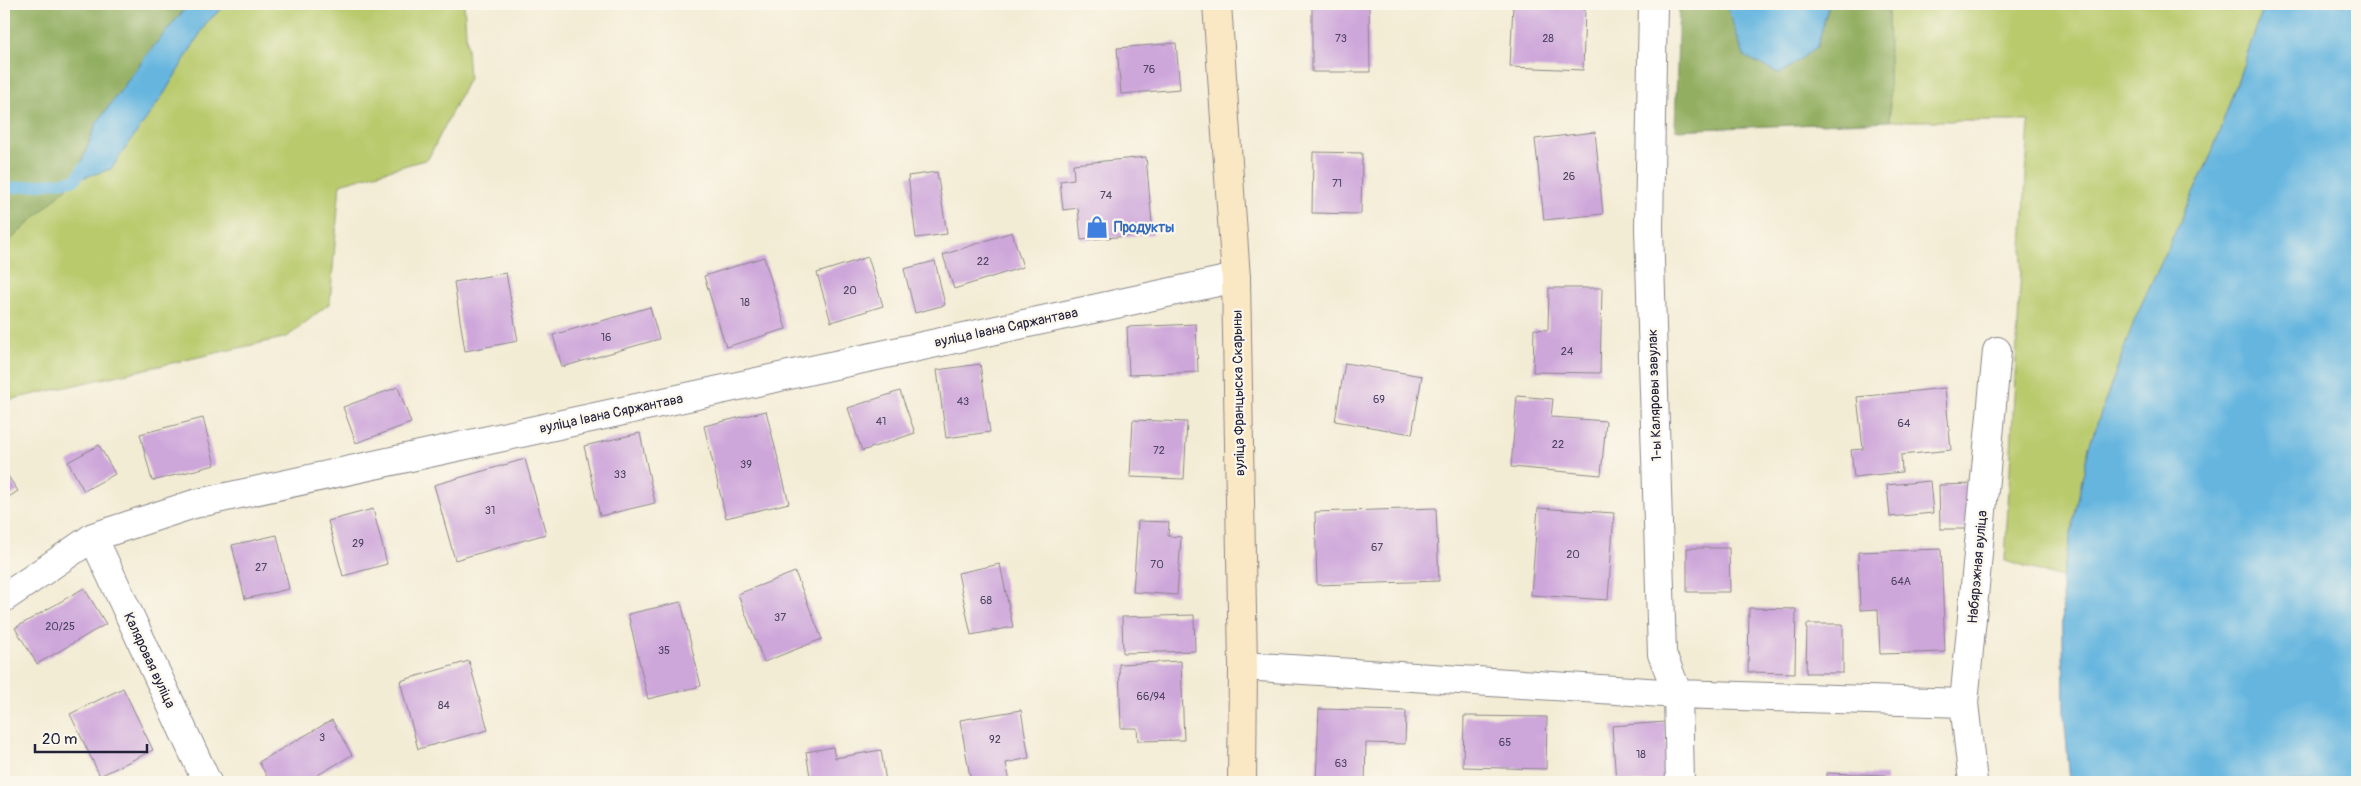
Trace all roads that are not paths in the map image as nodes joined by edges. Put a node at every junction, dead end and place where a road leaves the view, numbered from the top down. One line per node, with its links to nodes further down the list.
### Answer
1 (1217, 4): 3 (main road, вуліца Францыска Скарыны)
2 (1653, 4): 8 (street, 1-ы Каляровы завулак)
3 (1236, 278): 5 (street, вуліца Івана Сяржантава); 7 (main road, вуліца Францыска Скарыны)
4 (1997, 351): 9 (street, Набярэжная вуліца)
5 (93, 537): 6 (street, вуліца Івана Сяржантава); 10 (street, Каляровая вуліца)
6 (4, 598)
7 (1243, 666): 8 (street); 11 (main road, вуліца Францыска Скарыны)
8 (1678, 694): 9 (street); 12 (street, 1-ы Каляровы завулак)
9 (1964, 703): 13 (street, Набярэжная вуліца)
10 (207, 782)
11 (1242, 782)
12 (1680, 782)
13 (1973, 782)

